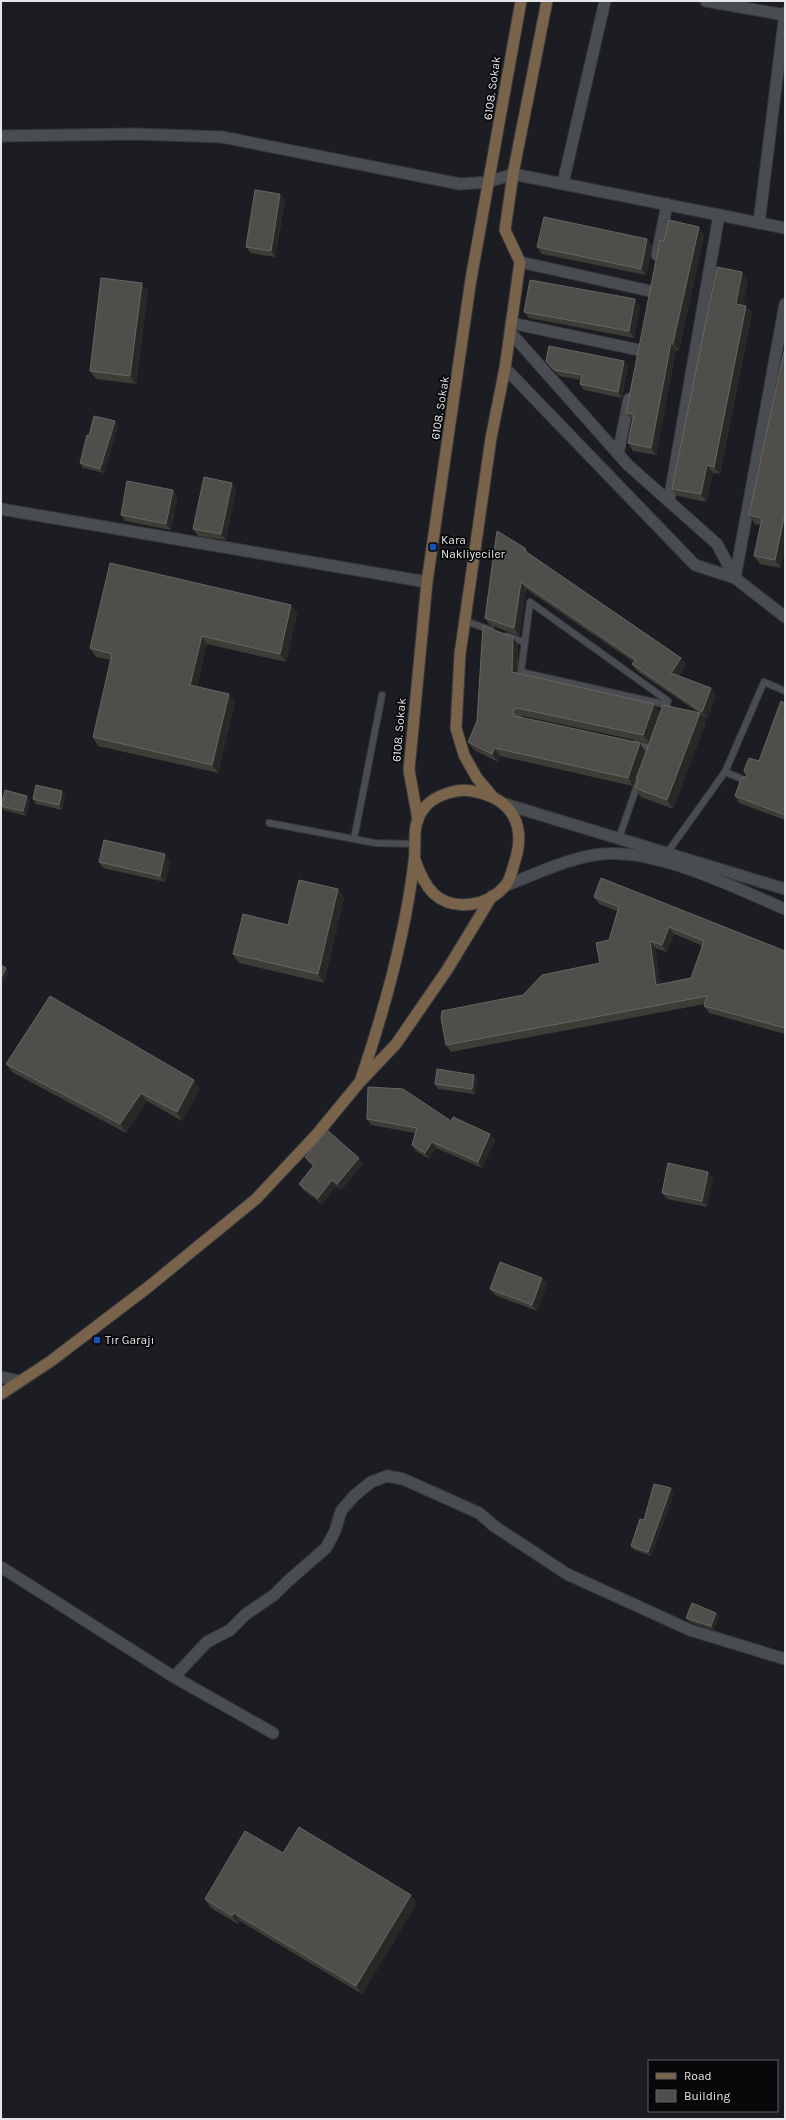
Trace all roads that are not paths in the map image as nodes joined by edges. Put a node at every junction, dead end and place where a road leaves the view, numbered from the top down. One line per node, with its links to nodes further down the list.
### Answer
1 (521, 1): 8 (main road, 6108. Sokak)
2 (547, 1): 7 (main road)
3 (605, 1): 9 (street)
4 (706, 1): 5 (street)
5 (785, 14): 12 (street)
6 (1, 136): 8 (street)
7 (513, 174): 8 (street); 9 (street); 14 (main road)
8 (488, 182): 26 (main road, 6108. Sokak)
9 (563, 183): 10 (street)
10 (667, 204): 11 (street); 15 (street)
11 (719, 215): 12 (street); 23 (street)
12 (759, 223): 13 (street)
13 (785, 228)
14 (520, 262): 15 (street); 18 (main road)
15 (650, 291): 17 (street)
16 (785, 304): 25 (street)
17 (648, 306)
18 (511, 328): 19 (street); 20 (main road); 22 (street)
19 (642, 336)
20 (505, 368): 25 (street); 28 (main road)
21 (632, 388): 22 (street)
22 (618, 454): 23 (street)
23 (669, 501): 25 (street)
24 (1, 509): 26 (street)
25 (735, 578): 27 (street)
26 (427, 582): 45 (main road, 6108. Sokak)
27 (785, 617)
28 (465, 621): 29 (lane); 43 (main road)
29 (495, 631)
30 (502, 634): 31 (lane)
31 (524, 642): 34 (lane); 34 (lane)
32 (785, 690): 40 (lane)
33 (382, 695): 48 (lane)
34 (666, 705): 35 (lane)
35 (661, 719)
36 (654, 741): 38 (lane)
37 (628, 743): 38 (lane)
38 (651, 748): 39 (lane)
39 (649, 755)
40 (725, 772): 42 (lane); 50 (lane)
41 (641, 776): 47 (lane)
42 (747, 781)
43 (493, 797): 44 (main road); 45 (main road)
44 (505, 804): 47 (street); 52 (main road)
45 (418, 820): 49 (main road)
46 (269, 823): 48 (lane)
47 (618, 838): 50 (street)
48 (354, 839): 49 (lane)
49 (414, 844): 51 (main road)
50 (667, 853): 53 (street)
51 (415, 860): 54 (main road); 56 (main road)
52 (505, 886): 54 (main road); 55 (street)
53 (785, 889)
54 (492, 896): 56 (main road)
55 (785, 909)
56 (359, 1083): 58 (main road)
57 (1, 1377): 58 (street)
58 (20, 1381): 59 (main road)
59 (1, 1394)
60 (1, 1567): 62 (street)
61 (785, 1659): 62 (street)
62 (174, 1677): 63 (street)
63 (274, 1733)

